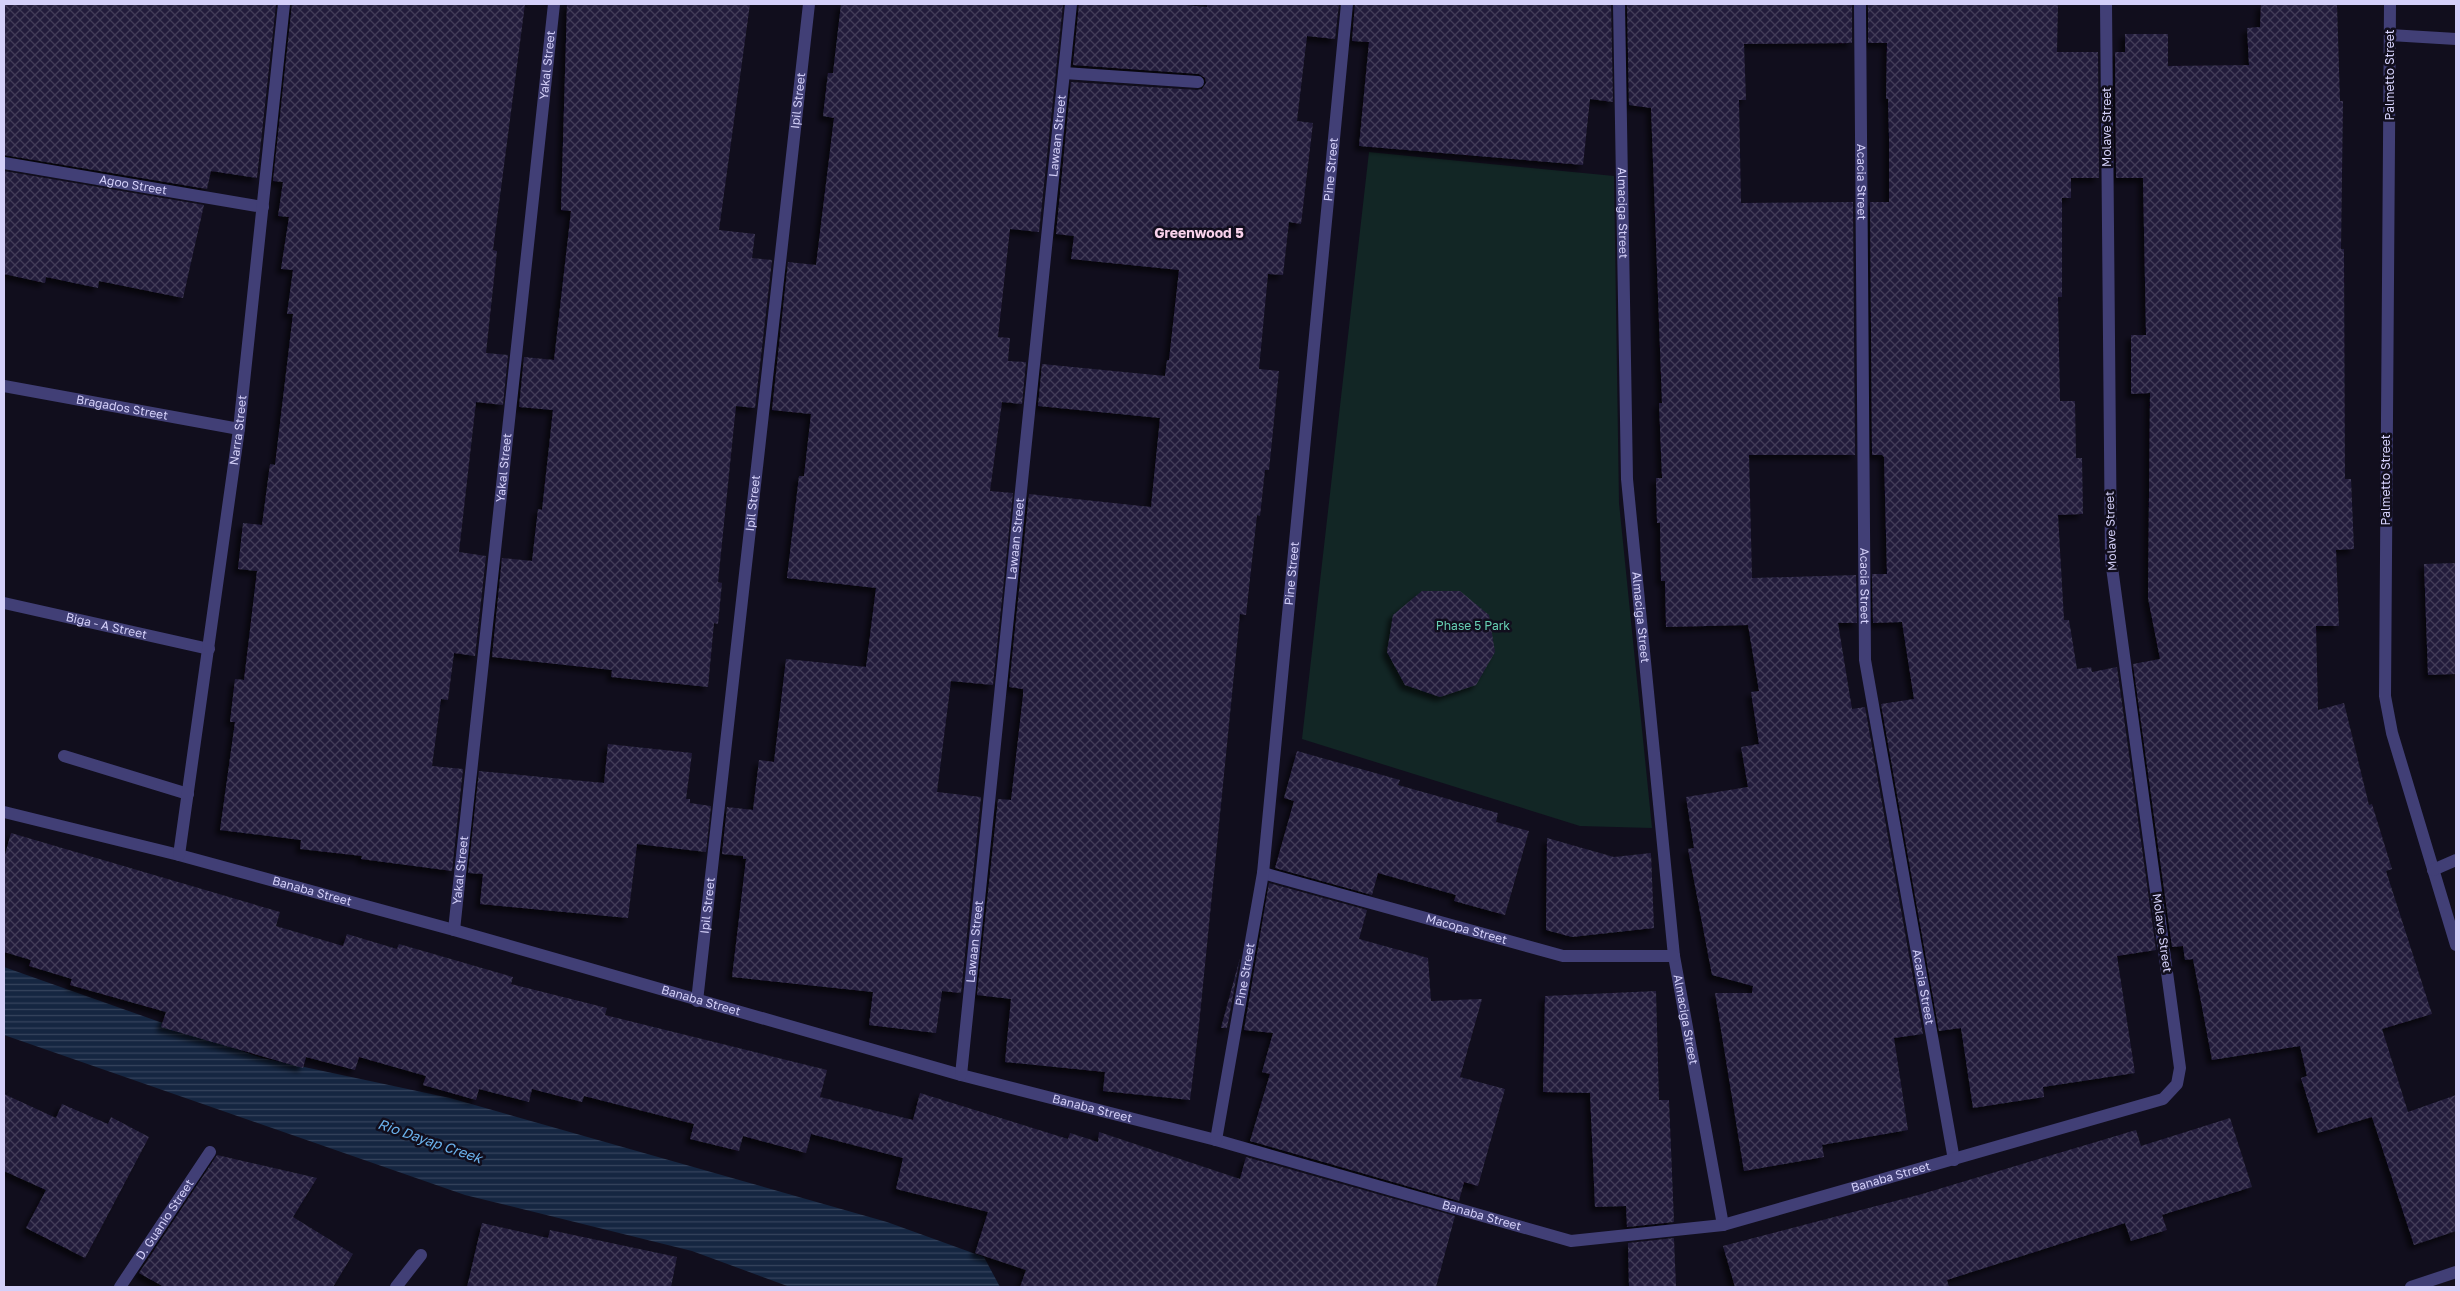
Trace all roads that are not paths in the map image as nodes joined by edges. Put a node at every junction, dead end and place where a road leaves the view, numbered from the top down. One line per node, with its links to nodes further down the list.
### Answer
1 (284, 4): 15 (street, Narra Street)
2 (554, 4): 27 (street, Yakal Street)
3 (809, 4): 30 (street, Ipil Street)
4 (1071, 4): 12 (street, Lawaan Street)
5 (1347, 4): 26 (street, Pine Street)
6 (1619, 4): 29 (street, Almaciga Street)
7 (1860, 4): 35 (street, Acacia Street)
8 (2106, 4): 32 (street, Molave Street)
9 (2390, 4): 10 (street, Palmetto Street)
10 (2390, 35): 11 (street); 25 (street, Palmetto Street)
11 (2456, 39)
12 (1064, 73): 13 (street); 31 (street, Lawaan Street)
13 (1198, 82)
14 (4, 163): 15 (street, Agoo Street)
15 (263, 208): 17 (street, Narra Street)
16 (4, 386): 17 (street, Bragados Street)
17 (239, 429): 19 (street, Narra Street)
18 (4, 603): 19 (street, Biga - A Street)
19 (209, 649): 21 (street, Narra Street)
20 (64, 756): 21 (street)
21 (188, 794): 23 (street, Narra Street)
22 (4, 812): 23 (street, Banaba Street)
23 (178, 856): 27 (street, Banaba Street)
24 (2456, 860): 25 (street)
25 (2433, 870): 28 (street, Palmetto Street)
26 (1263, 873): 29 (street, Macopa Street); 33 (street, Pine Street)
27 (454, 930): 30 (street, Banaba Street)
28 (2456, 945)
29 (1674, 956): 36 (street, Almaciga Street)
30 (696, 1002): 31 (street, Banaba Street)
31 (961, 1075): 33 (street, Banaba Street)
32 (2177, 1084): 35 (street, Banaba Street)
33 (1216, 1140): 36 (street, Banaba Street)
34 (210, 1152): 39 (street, D. Guanio Street)
35 (1954, 1160): 36 (street, Banaba Street)
36 (1723, 1225)
37 (421, 1255): 40 (street)
38 (2456, 1272): 41 (street)
39 (120, 1287)
40 (396, 1287)
41 (2411, 1287)

